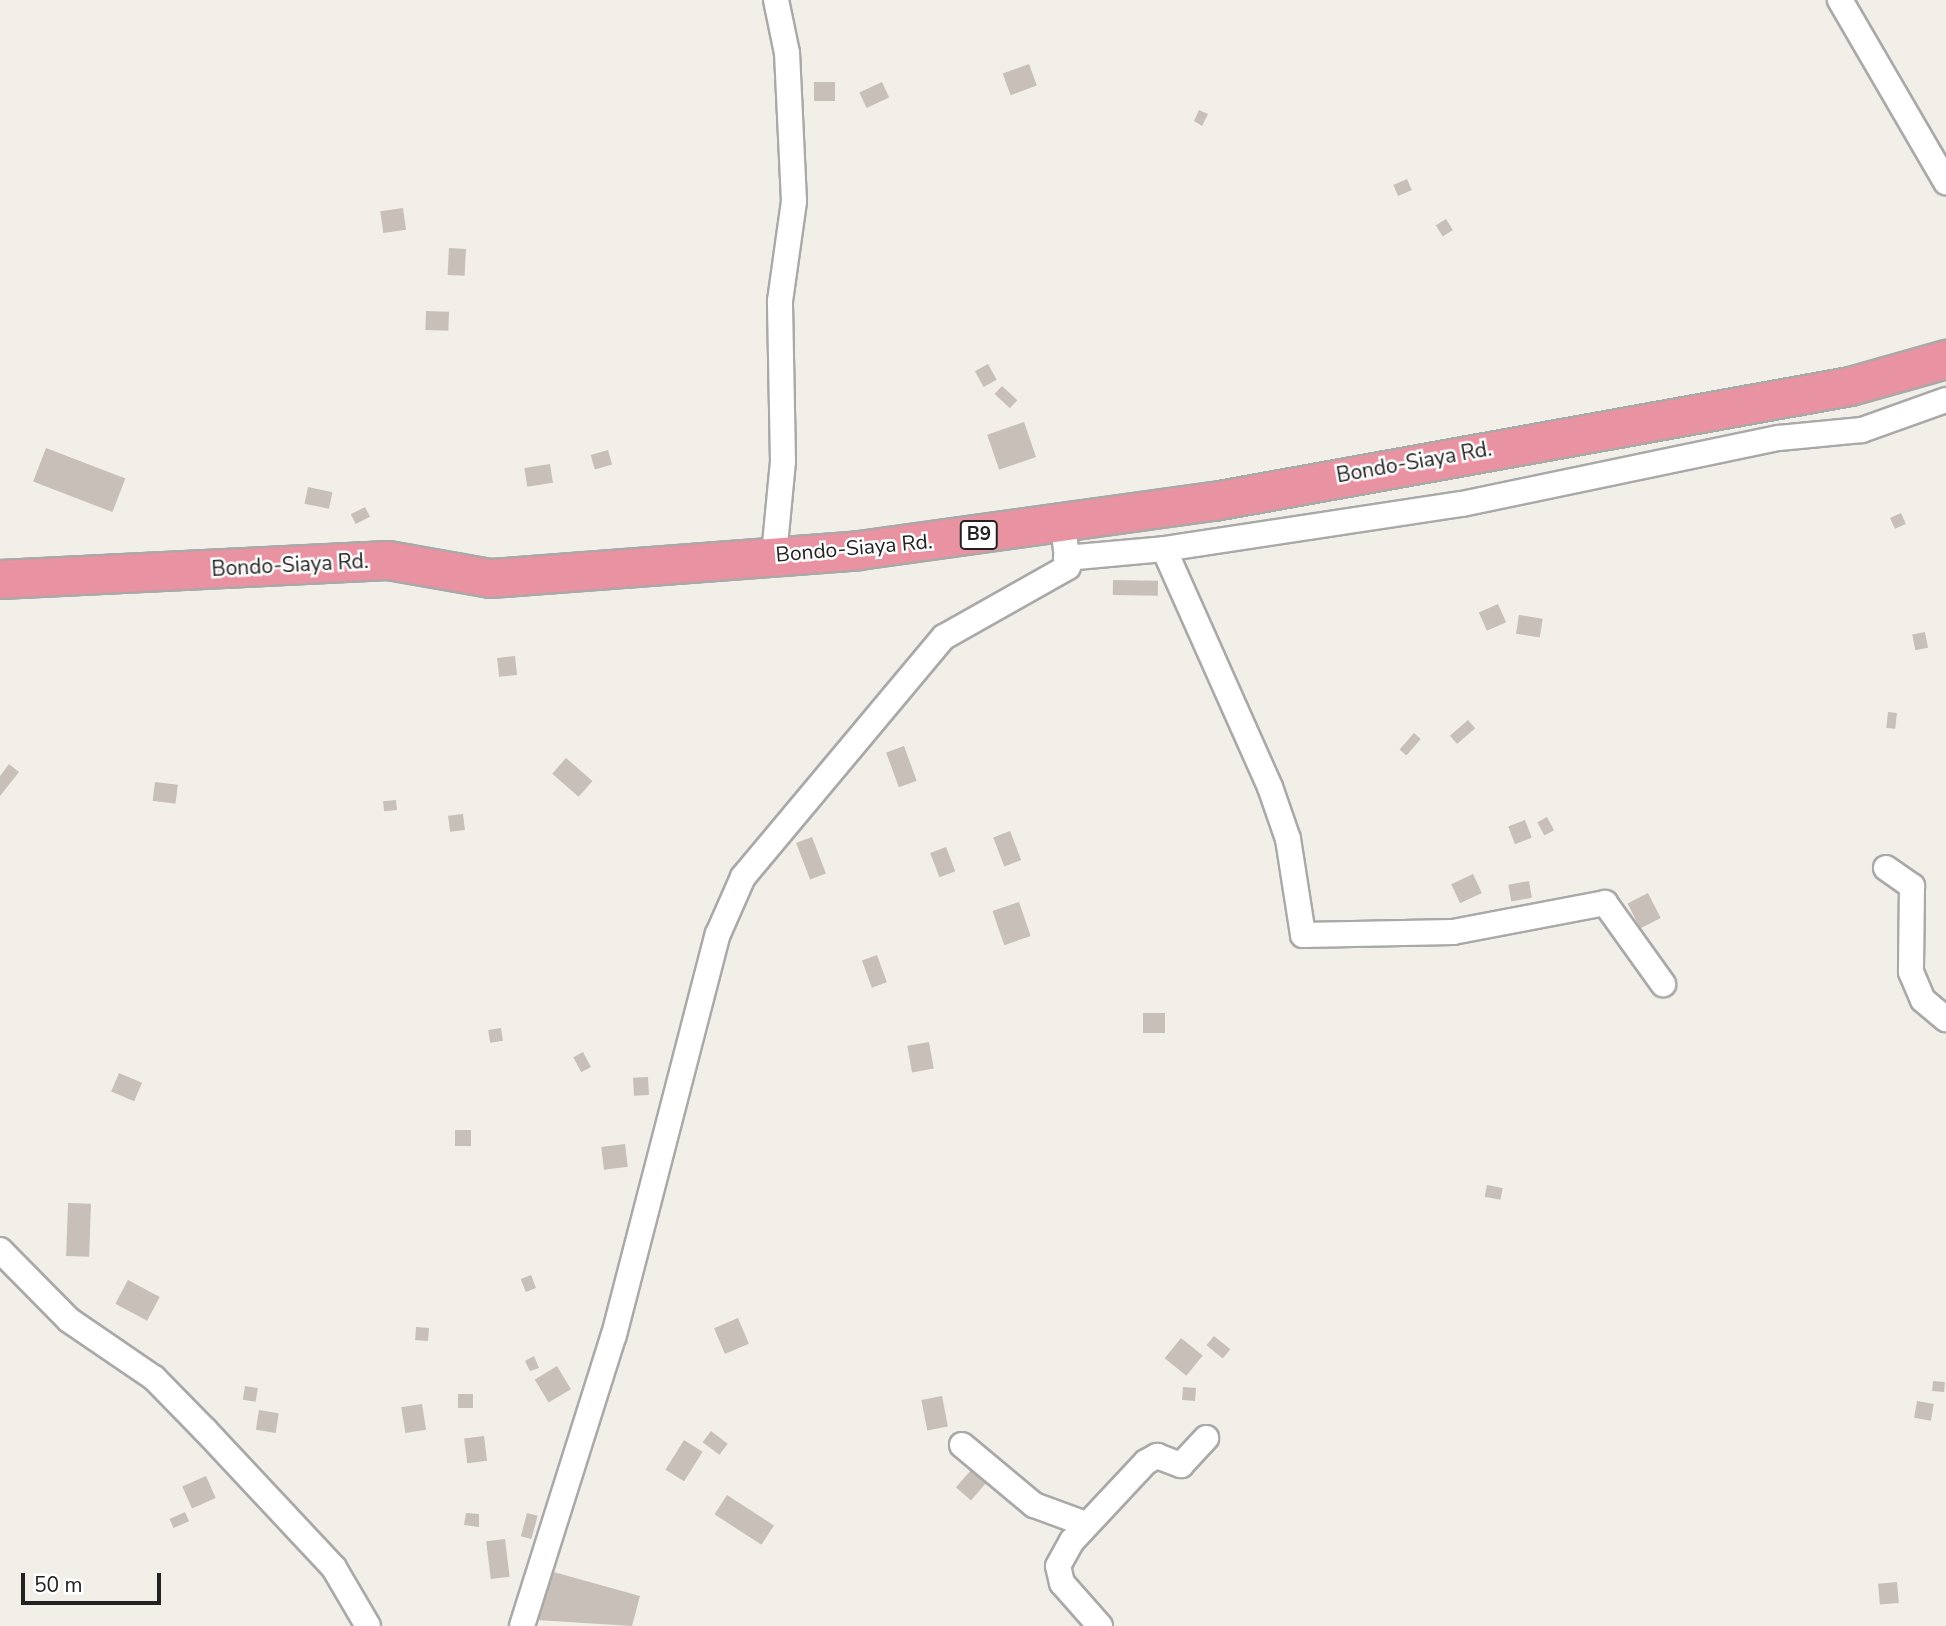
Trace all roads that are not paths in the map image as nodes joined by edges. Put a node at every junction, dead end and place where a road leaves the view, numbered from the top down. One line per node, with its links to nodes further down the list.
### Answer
1 (776, 0): 8 (street)
2 (1840, 0): 3 (street)
3 (1946, 183)
4 (1946, 359): 6 (highway, Bondo-Siaya Rd. / B9)
5 (1946, 400): 7 (street)
6 (1065, 541): 7 (street); 8 (highway, Bondo-Siaya Rd. / B9); 18 (street)
7 (1164, 549): 11 (street)
8 (774, 555): 9 (highway, Bondo-Siaya Rd. / B9)
9 (0, 579)
10 (1885, 868): 12 (street)
11 (1662, 984)
12 (1946, 1019)
13 (0, 1250): 17 (street)
14 (1206, 1438): 16 (street)
15 (962, 1445): 16 (street)
16 (1086, 1524): 19 (street)
17 (368, 1626)
18 (522, 1626)
19 (1100, 1626)

